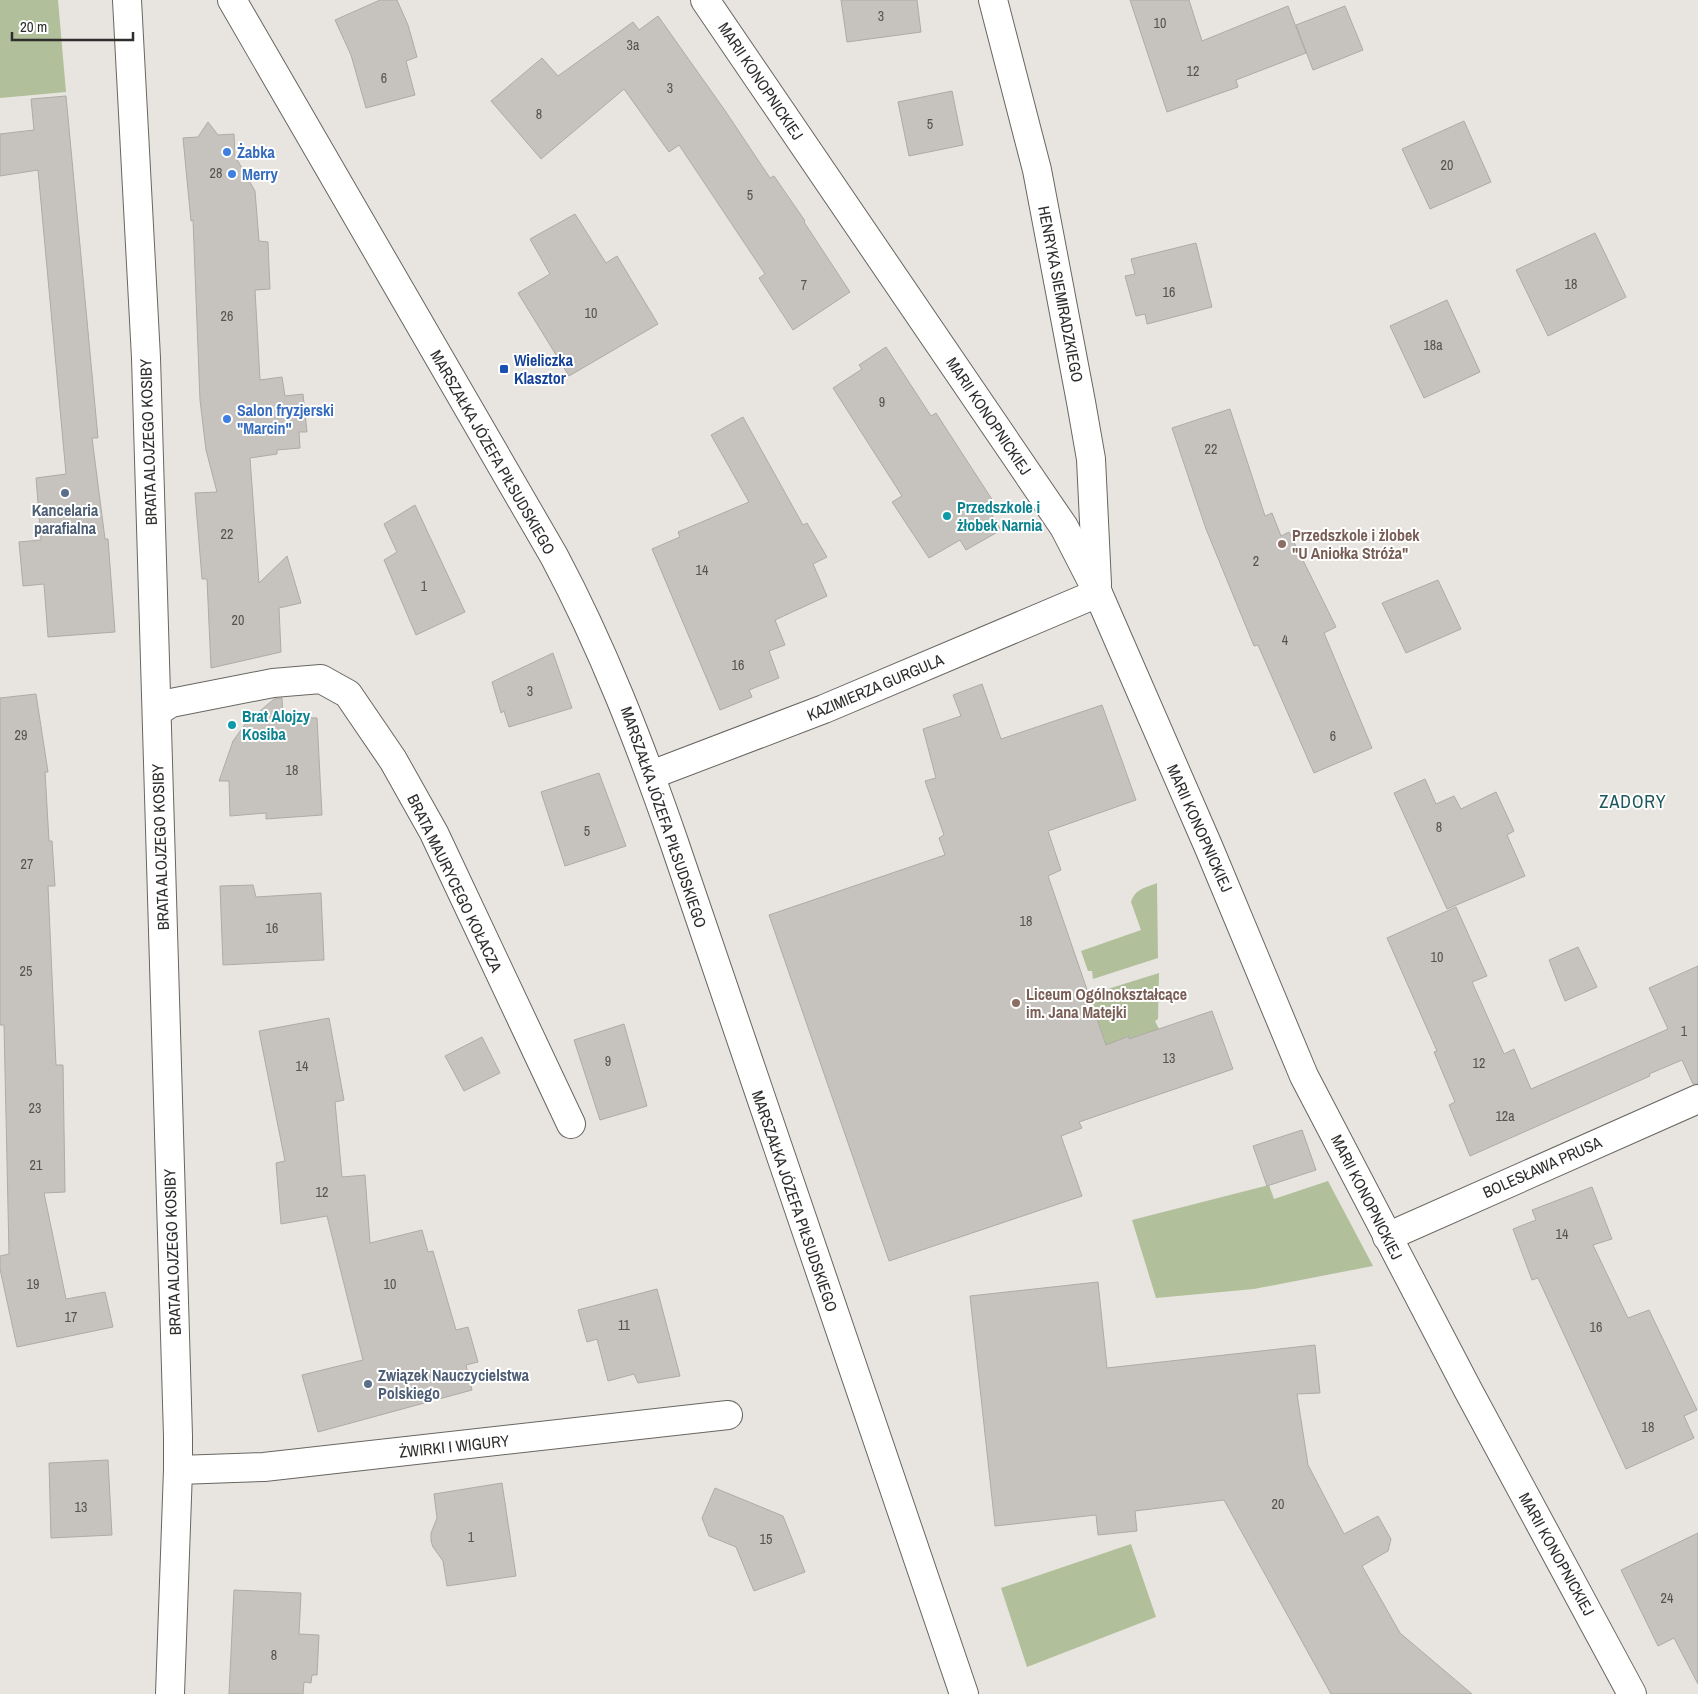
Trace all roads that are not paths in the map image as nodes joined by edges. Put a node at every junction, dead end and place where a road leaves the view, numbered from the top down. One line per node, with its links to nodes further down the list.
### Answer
1 (127, 0): 6 (street, BRATA ALOJZEGO KOSIBY)
2 (232, 0): 7 (street, MARSZAŁKA JÓZEFA PIŁSUDSKIEGO)
3 (705, 0): 5 (street, MARII KONOPNICKIEJ)
4 (993, 0): 5 (street, HENRYKA SIEMIRADZKIEGO)
5 (1098, 593): 7 (street, KAZIMIERZA GURGULA); 10 (street, MARII KONOPNICKIEJ)
6 (156, 712): 9 (street, BRATA MAURYCEGO KOŁACZA); 12 (street, BRATA ALOJZEGO KOSIBY)
7 (651, 775): 14 (street, MARSZAŁKA JÓZEFA PIŁSUDSKIEGO)
8 (1698, 1099): 10 (street, BOLESŁAWA PRUSA)
9 (571, 1124)
10 (1387, 1237): 15 (street, MARII KONOPNICKIEJ)
11 (728, 1416): 12 (street, ŻWIRKI I WIGURY)
12 (178, 1470): 13 (street, BRATA ALOJZEGO KOSIBY)
13 (170, 1694)
14 (964, 1694)
15 (1632, 1694)

